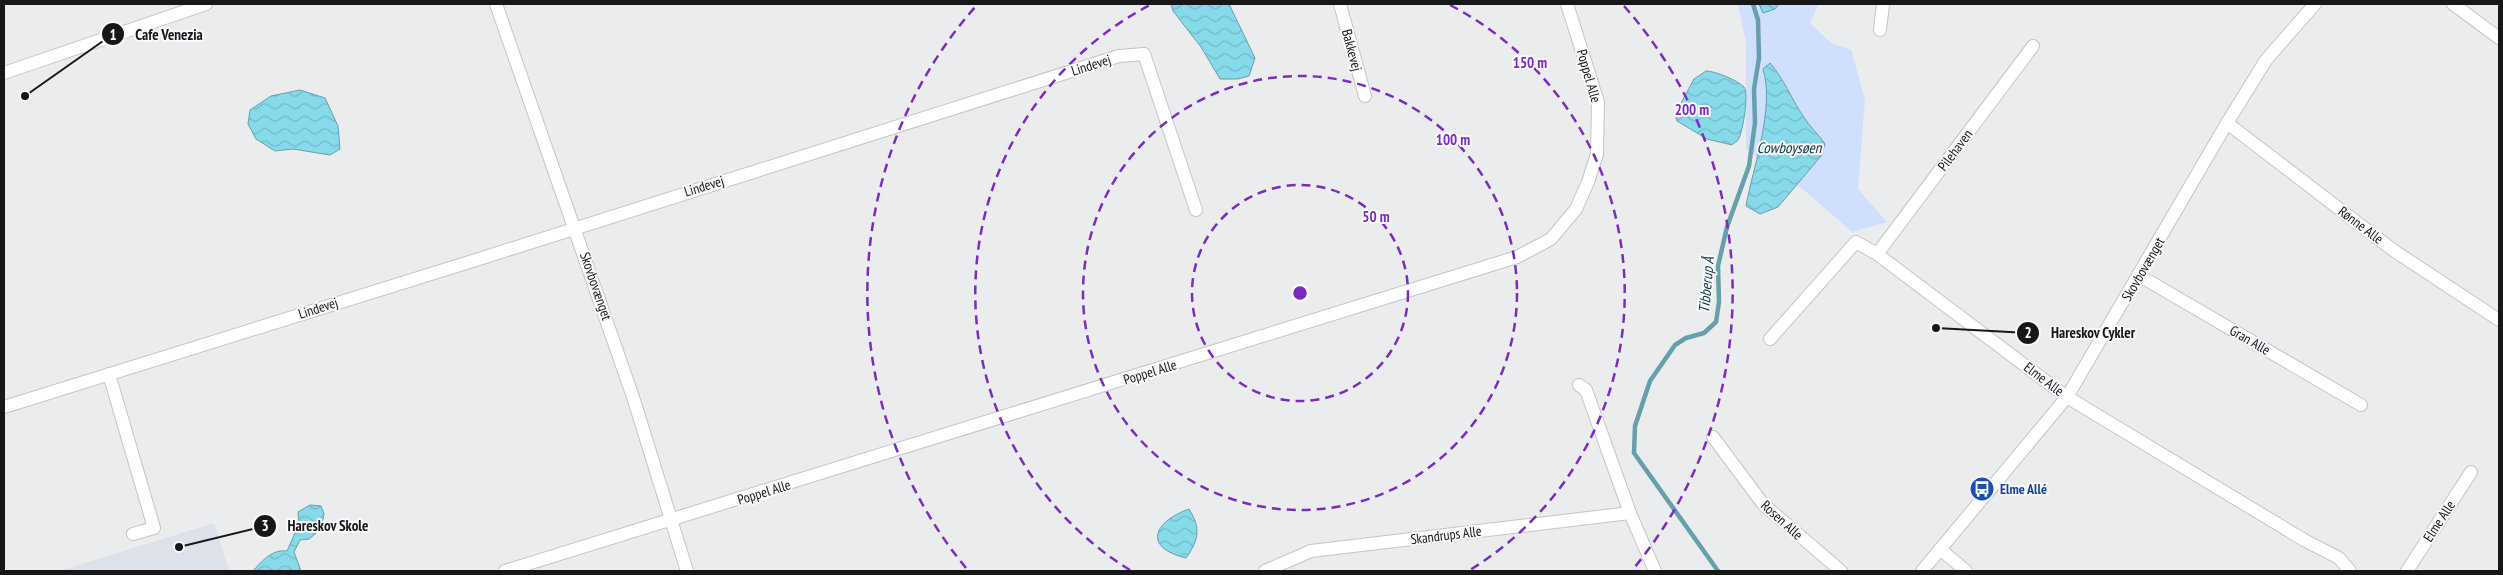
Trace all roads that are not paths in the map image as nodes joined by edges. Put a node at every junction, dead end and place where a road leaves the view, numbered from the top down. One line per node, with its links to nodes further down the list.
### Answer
1 (206, 4): 11 (street)
2 (1340, 4): 12 (street, Bakkevej)
3 (1567, 4): 28 (street, Poppel Alle)
4 (1883, 4): 8 (street)
5 (2315, 4): 13 (street, Skovbovænget)
6 (2453, 4): 9 (street)
7 (500, 5): 15 (street, Skovbovænget)
8 (1880, 30)
9 (2499, 38)
10 (2033, 46): 16 (street, Pilehaven)
11 (4, 72)
12 (1365, 96)
13 (2227, 123): 17 (street, Skovbovænget); 18 (street, Rønne Alle)
14 (1196, 210): 15 (street, Lindevej)
15 (575, 227): 20 (street, Lindevej); 28 (street, Skovbovænget)
16 (1877, 254): 19 (street, Elme Alle); 22 (street, Elme Alle)
17 (2140, 276): 22 (street, Skovbovænget); 23 (street, Gran Alle)
18 (2499, 320)
19 (1770, 339)
20 (109, 374): 24 (street, Lindevej); 29 (street)
21 (1580, 385): 27 (street)
22 (2067, 397): 30 (street, Skovbovænget); 38 (street, Elme Alle)
23 (2361, 405)
24 (4, 407)
25 (1713, 437): 35 (street, Rosen Alle)
26 (2471, 472): 39 (street, Elme Alle)
27 (1630, 513): 33 (street, Skandrups Alle); 34 (street)
28 (672, 521): 31 (street, Poppel Alle); 32 (street, Skovbovænget)
29 (133, 534)
30 (1940, 549): 36 (street, Skovbovænget); 37 (street)
31 (505, 571)
32 (688, 571)
33 (1265, 571)
34 (1655, 571)
35 (1841, 571)
36 (1922, 571)
37 (1966, 571)
38 (2350, 571)
39 (2407, 571)

